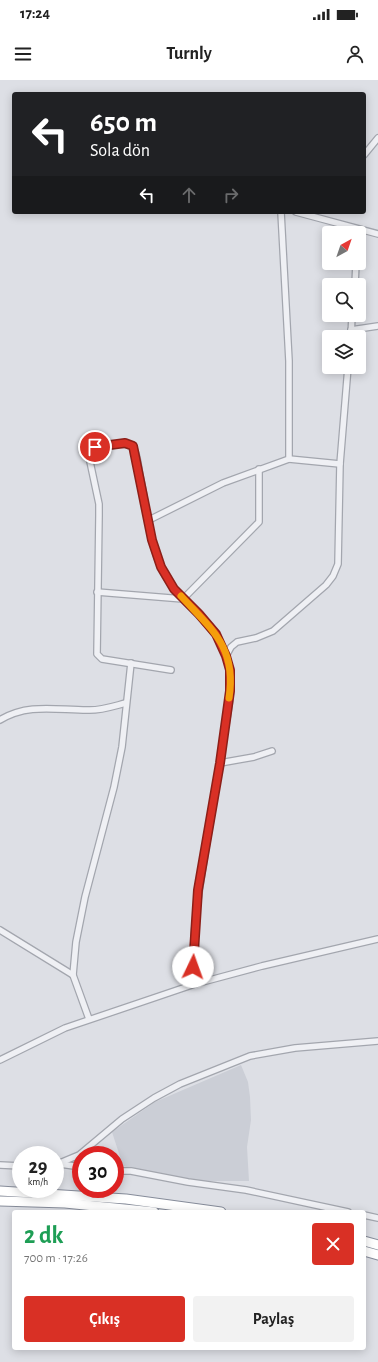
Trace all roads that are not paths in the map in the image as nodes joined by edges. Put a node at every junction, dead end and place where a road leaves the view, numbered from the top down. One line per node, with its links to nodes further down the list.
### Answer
1 (378, 138): 2 (street)
2 (366, 153)
3 (282, 214): 12 (street)
4 (303, 214): 5 (street)
5 (345, 226)
6 (366, 231): 7 (street)
7 (378, 234)
8 (352, 322): 10 (street)
9 (378, 326): 10 (street)
10 (351, 330)
11 (347, 374): 13 (street)
12 (289, 459): 13 (street); 14 (street)
13 (340, 464): 18 (street)
14 (259, 469): 15 (street); 17 (street)
15 (149, 520): 16 (street); 17 (street)
16 (98, 592): 17 (street); 19 (street)
17 (183, 599): 18 (street)
18 (226, 656): 24 (street)
19 (131, 663): 20 (street); 21 (street)
20 (171, 670)
21 (126, 703): 22 (street); 27 (street)
22 (0, 720)
23 (272, 751): 24 (street)
24 (220, 763): 28 (street)
25 (0, 930): 27 (street)
26 (378, 939): 28 (street)
27 (73, 975): 29 (street)
28 (195, 984): 29 (street)
29 (89, 1019): 31 (street)
30 (378, 1041): 32 (street)
31 (0, 1060)
32 (64, 1162)
33 (0, 1165): 34 (street)
34 (12, 1166)
35 (124, 1172): 40 (street)
36 (0, 1191): 39 (highway)
37 (0, 1201): 38 (highway)
38 (134, 1210)
39 (207, 1210)
40 (339, 1210)
41 (366, 1215): 42 (street)
42 (378, 1218)
43 (366, 1242): 44 (highway)
44 (378, 1245)
45 (366, 1252): 46 (highway)
46 (378, 1255)

